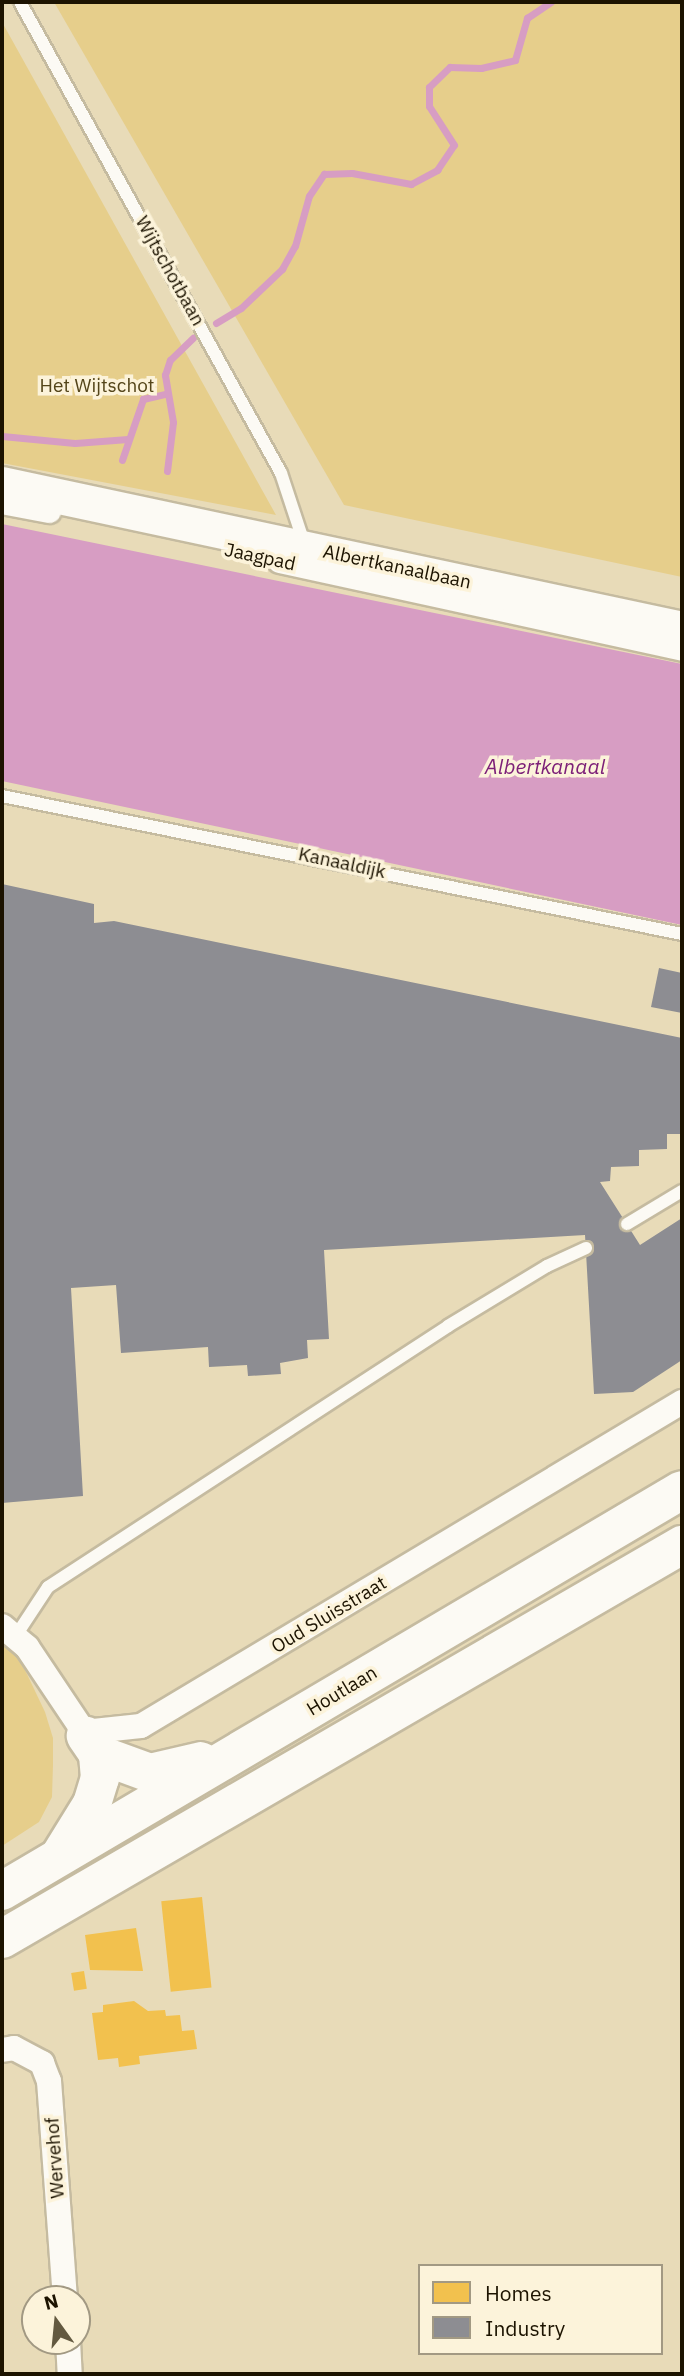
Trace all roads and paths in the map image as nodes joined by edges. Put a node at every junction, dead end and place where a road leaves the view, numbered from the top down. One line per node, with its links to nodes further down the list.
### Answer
1 (20, 2): 4 (lane, Wijtschotbaan)
2 (2, 484): 4 (street, Albertkanaalbaan)
3 (2, 502): 6 (street, Jaagpad)
4 (305, 547): 5 (street, Albertkanaalbaan)
5 (682, 629)
6 (682, 649)
7 (2, 796): 8 (lane, Kanaaldijk)
8 (682, 934)
9 (682, 1191): 10 (lane)
10 (627, 1224)
11 (586, 1248): 15 (lane)
12 (682, 1402): 16 (street, Oud Sluisstraat)
13 (682, 1490): 17 (main road, Houtlaan)
14 (682, 1545): 20 (main road)
15 (9, 1630): 16 (street)
16 (91, 1743): 17 (main road); 18 (main road)
17 (244, 1750): 18 (main road, Houtlaan)
18 (57, 1859): 19 (main road, Houtlaan)
19 (2, 1891)
20 (2, 1939)
21 (2, 2050): 22 (street, Wervehof)
22 (64, 2285)
23 (69, 2355): 24 (street)
24 (70, 2374)

